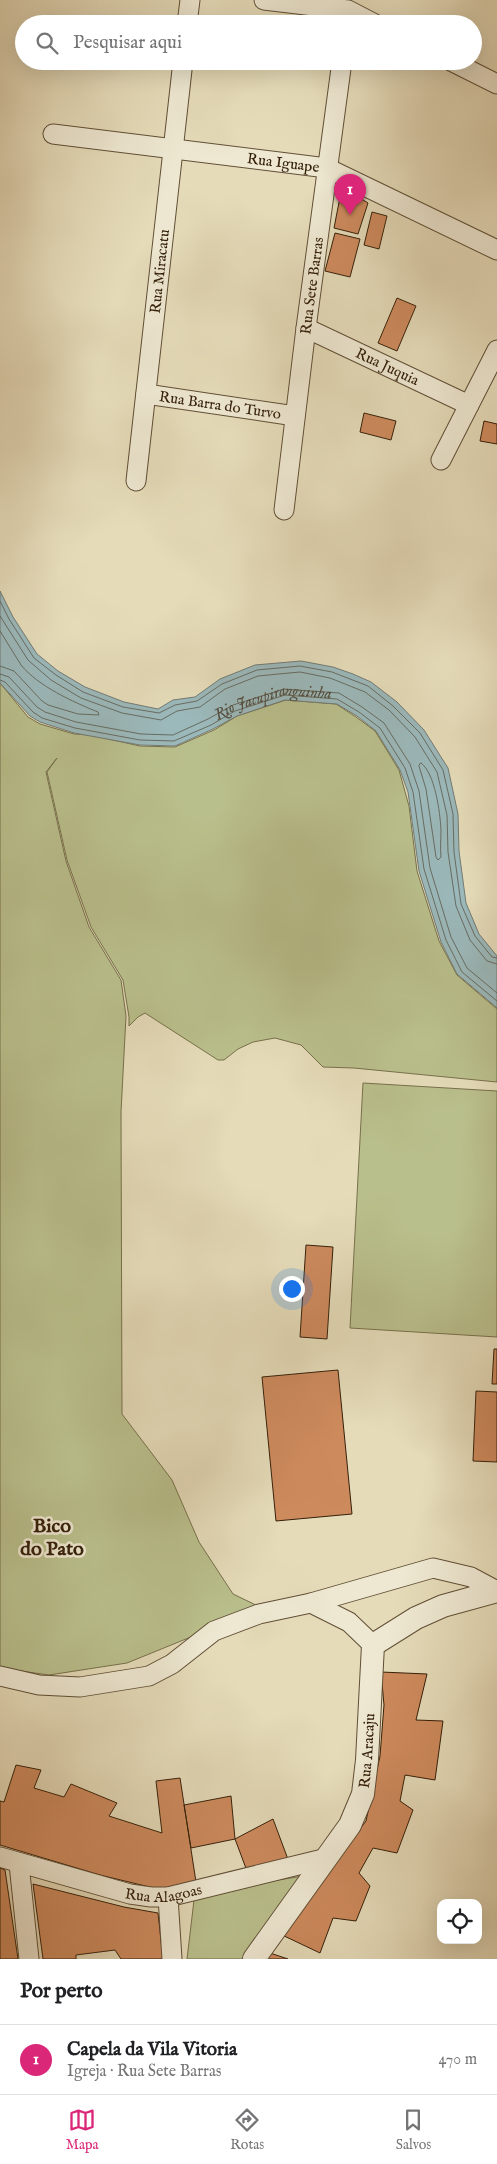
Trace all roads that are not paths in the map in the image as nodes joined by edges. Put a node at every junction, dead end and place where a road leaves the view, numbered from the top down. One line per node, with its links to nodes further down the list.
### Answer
1 (190, 0): 4 (street)
2 (264, 0): 3 (street)
3 (348, 11)
4 (188, 15)
5 (182, 70): 10 (street, Rua Miracatu)
6 (341, 70): 11 (street, Rua Sete Barras)
7 (470, 70): 8 (street)
8 (497, 84)
9 (53, 134): 10 (street, Rua Iguape)
10 (173, 150): 11 (street, Rua Iguape); 15 (street, Rua Miracatu)
11 (327, 168): 12 (street, Rua Iguape); 13 (street, Rua Sete Barras)
12 (497, 250)
13 (306, 328): 16 (street, Rua Juquia); 17 (street, Rua Sete Barras)
14 (497, 350): 16 (street)
15 (146, 394): 17 (street, Rua Barra do Turvo); 19 (street, Rua Miracatu)
16 (469, 405): 18 (street)
17 (295, 416): 20 (street, Rua Sete Barras)
18 (441, 460)
19 (136, 481)
20 (284, 510)
21 (497, 1591): 22 (street); 23 (street)
22 (312, 1603): 23 (street); 24 (street)
23 (373, 1645): 26 (street, Rua Aracaju)
24 (0, 1676)
25 (0, 1857): 27 (street, Rua Alagoas)
26 (327, 1858): 28 (street, Rua Alagoas); 31 (street, Rua Aracaju)
27 (19, 1864): 28 (street, Rua Alagoas); 29 (street)
28 (168, 1896): 30 (street)
29 (29, 1959)
30 (172, 1959)
31 (254, 1959)

